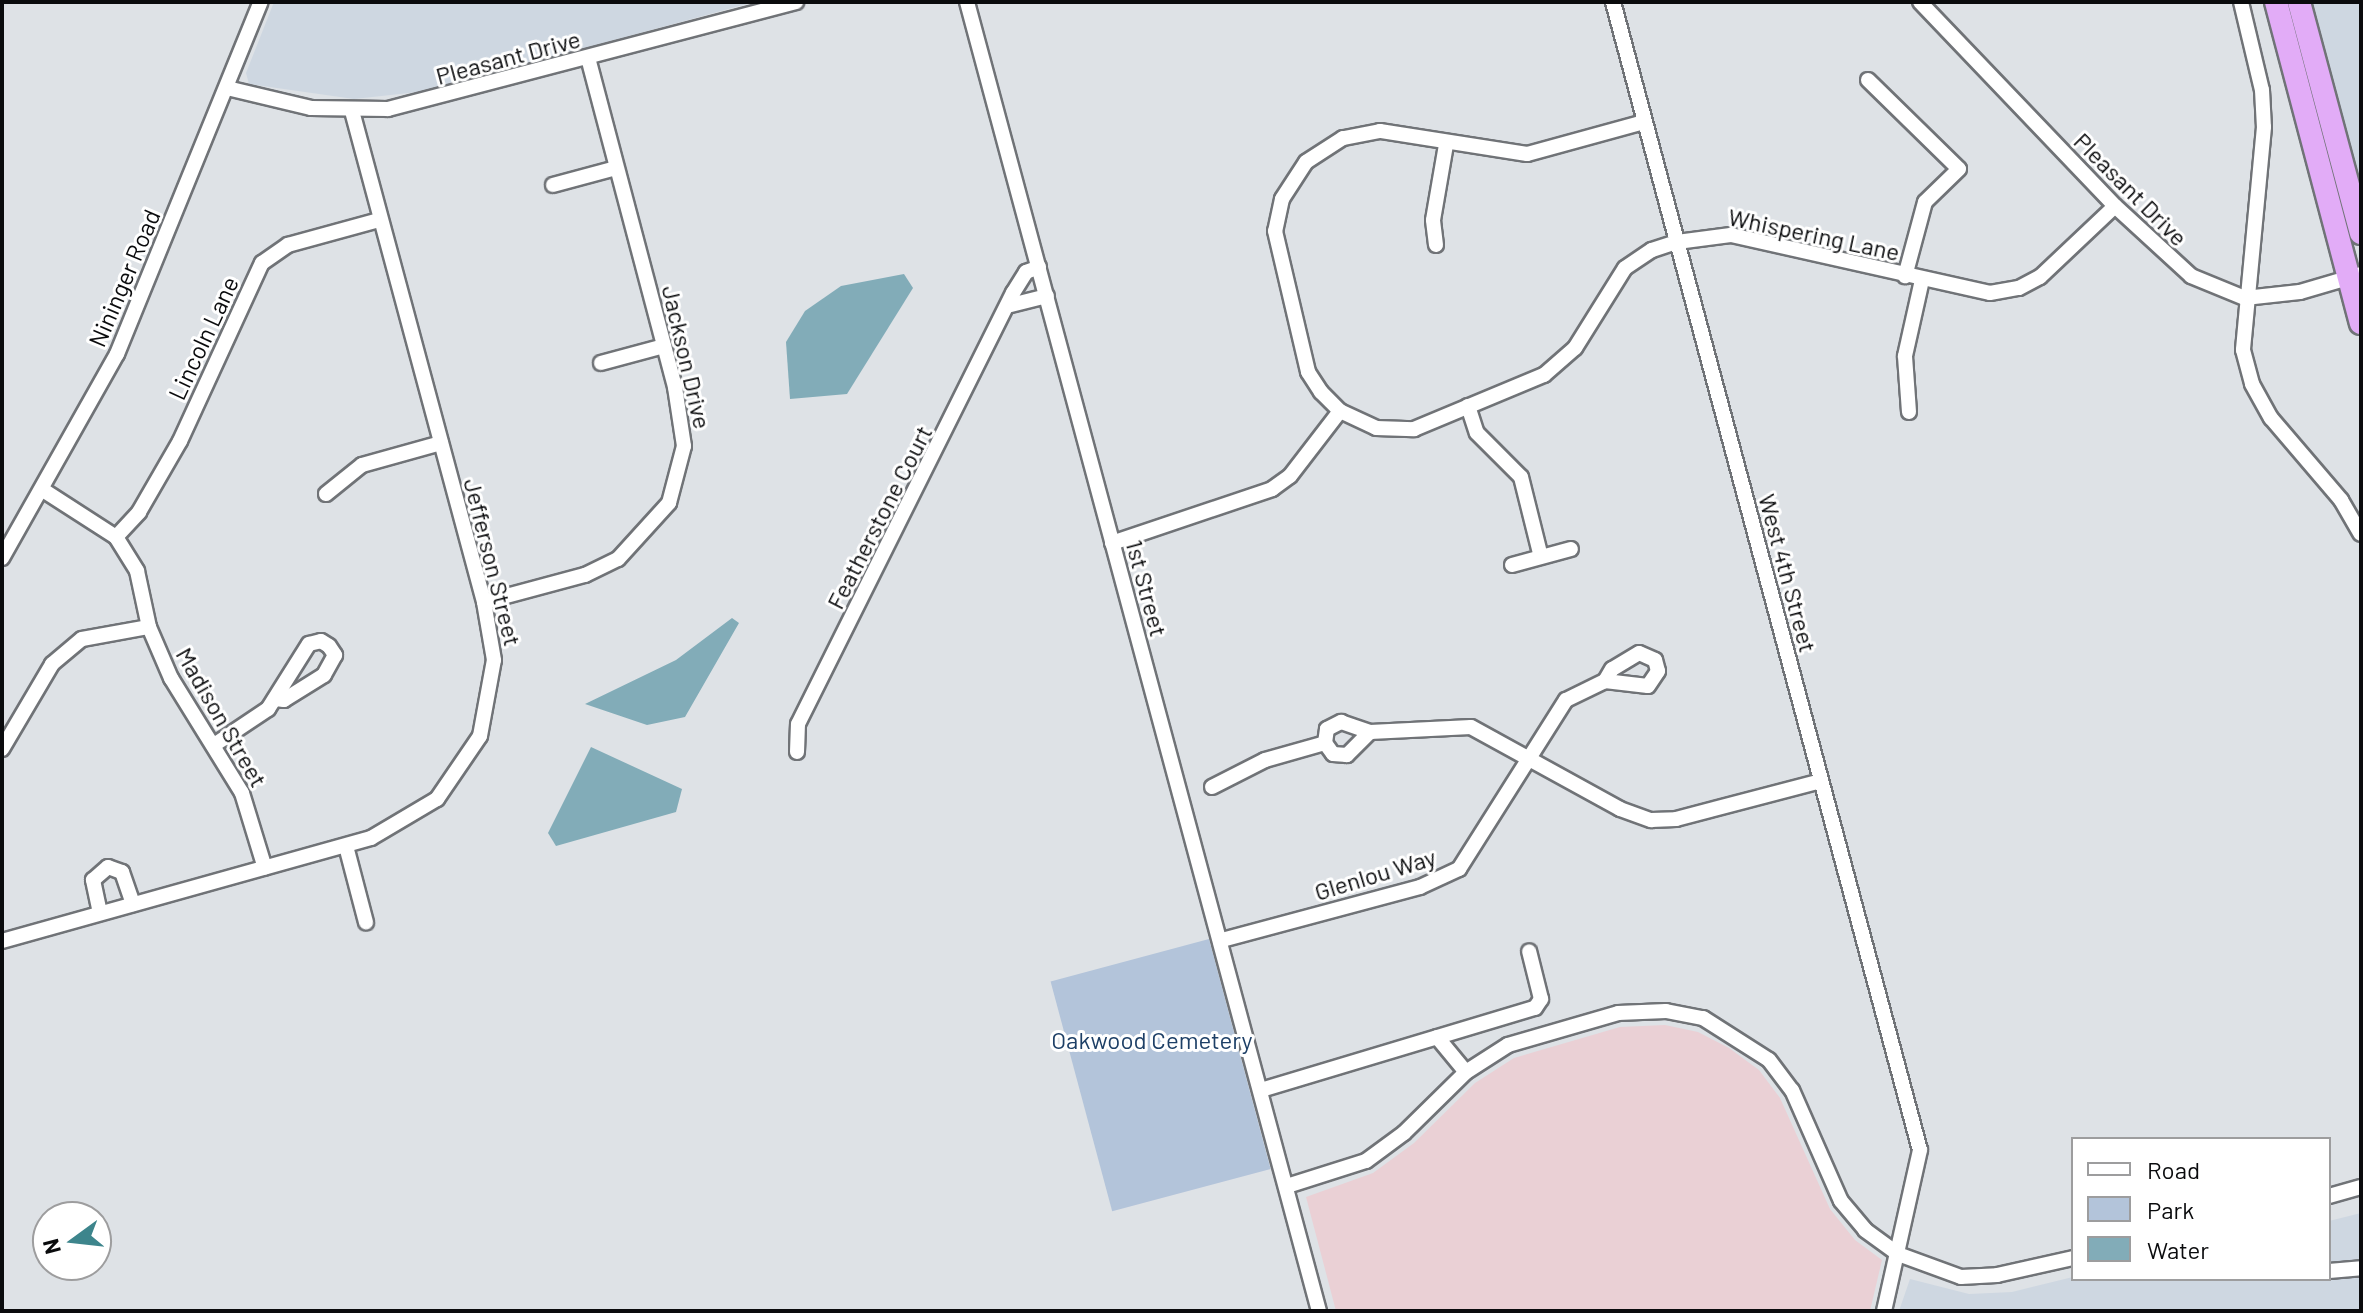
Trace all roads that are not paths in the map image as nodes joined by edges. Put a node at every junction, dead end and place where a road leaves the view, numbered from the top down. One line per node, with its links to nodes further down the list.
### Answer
1 (261, 2): 11 (street, Nininger Road)
2 (796, 2): 9 (street, Pleasant Drive)
3 (967, 2): 22 (street, 1st Street)
4 (1613, 2): 13 (street, West 4th Street)
5 (1920, 2): 17 (street, Pleasant Drive)
6 (2241, 2): 27 (street)
7 (2276, 2): 24 (highway)
8 (2299, 2): 19 (highway)
9 (588, 58): 12 (street, Pleasant Drive); 15 (street, Jackson Drive)
10 (1868, 80): 23 (street)
11 (227, 88): 12 (street, Pleasant Drive); 36 (street, Nininger Road)
12 (352, 111): 18 (street, Jefferson Street)
13 (1644, 122): 14 (street); 20 (street, West 4th Street)
14 (1446, 145): 21 (street); 33 (street)
15 (616, 168): 16 (street); 30 (street, Jackson Drive)
16 (553, 185)
17 (2115, 206): 25 (street, Whispering Lane); 27 (street, Pleasant Drive)
18 (379, 220): 35 (street, Jefferson Street); 39 (street, Lincoln Lane)
19 (2361, 233)
20 (1677, 242): 23 (street, Whispering Lane); 32 (street, Whispering Lane); 55 (street, West 4th Street)
21 (1436, 245)
22 (1039, 267): 26 (street, 1st Street); 28 (street, Featherstone Court)
23 (1905, 276): 25 (street, Whispering Lane)
24 (2355, 276): 27 (street, Pleasant Drive); 29 (highway)
25 (1922, 280): 34 (street)
26 (1047, 296): 28 (street); 40 (street, 1st Street)
27 (2245, 298): 38 (street)
28 (1011, 305): 53 (street, Featherstone Court)
29 (2361, 323)
30 (664, 346): 31 (street); 45 (street, Jackson Drive)
31 (601, 363)
32 (1468, 406): 33 (street, Whispering Lane); 42 (street)
33 (1340, 411): 40 (street)
34 (1909, 412)
35 (441, 443): 37 (street); 45 (street, Jefferson Street)
36 (43, 490): 39 (street, Madison Street); 43 (street, Nininger Road)
37 (326, 494)
38 (2361, 534)
39 (116, 537): 46 (street, Madison Street)
40 (1112, 543): 62 (street, 1st Street)
41 (1571, 549): 42 (street)
42 (1541, 557): 44 (street)
43 (2, 558)
44 (1512, 565)
45 (484, 602): 57 (street, Jefferson Street)
46 (149, 627): 51 (street, Madison Street); 52 (street)
47 (1605, 681): 54 (street, Glenlou Way)
48 (275, 699): 48 (street); 51 (street)
49 (1370, 732): 50 (street); 50 (street); 54 (street)
50 (1325, 743): 56 (street)
51 (214, 745): 58 (street, Madison Street)
52 (2, 749)
53 (797, 752)
54 (1531, 757): 55 (street); 62 (street, Glenlou Way)
55 (1821, 781): 71 (street, West 4th Street)
56 (1212, 787)
57 (346, 846): 58 (street, Jefferson Street); 61 (street)
58 (265, 868): 59 (street, Jefferson Street)
59 (133, 904): 60 (street, Jefferson Street); 60 (street)
60 (100, 913): 63 (street, Jefferson Street)
61 (366, 922)
62 (1222, 940): 67 (street, 1st Street)
63 (2, 941)
64 (1529, 951): 65 (street)
65 (1437, 1037): 66 (street); 67 (street)
66 (1466, 1072): 68 (street); 71 (street)
67 (1261, 1090): 68 (street, 1st Street)
68 (1287, 1186): 75 (street, 1st Street)
69 (2361, 1187): 70 (street)
70 (2331, 1195)
71 (1898, 1254): 72 (street); 76 (street)
72 (2071, 1258)
73 (2361, 1268): 74 (street)
74 (2331, 1271)
75 (1319, 1311)
76 (1884, 1311)

